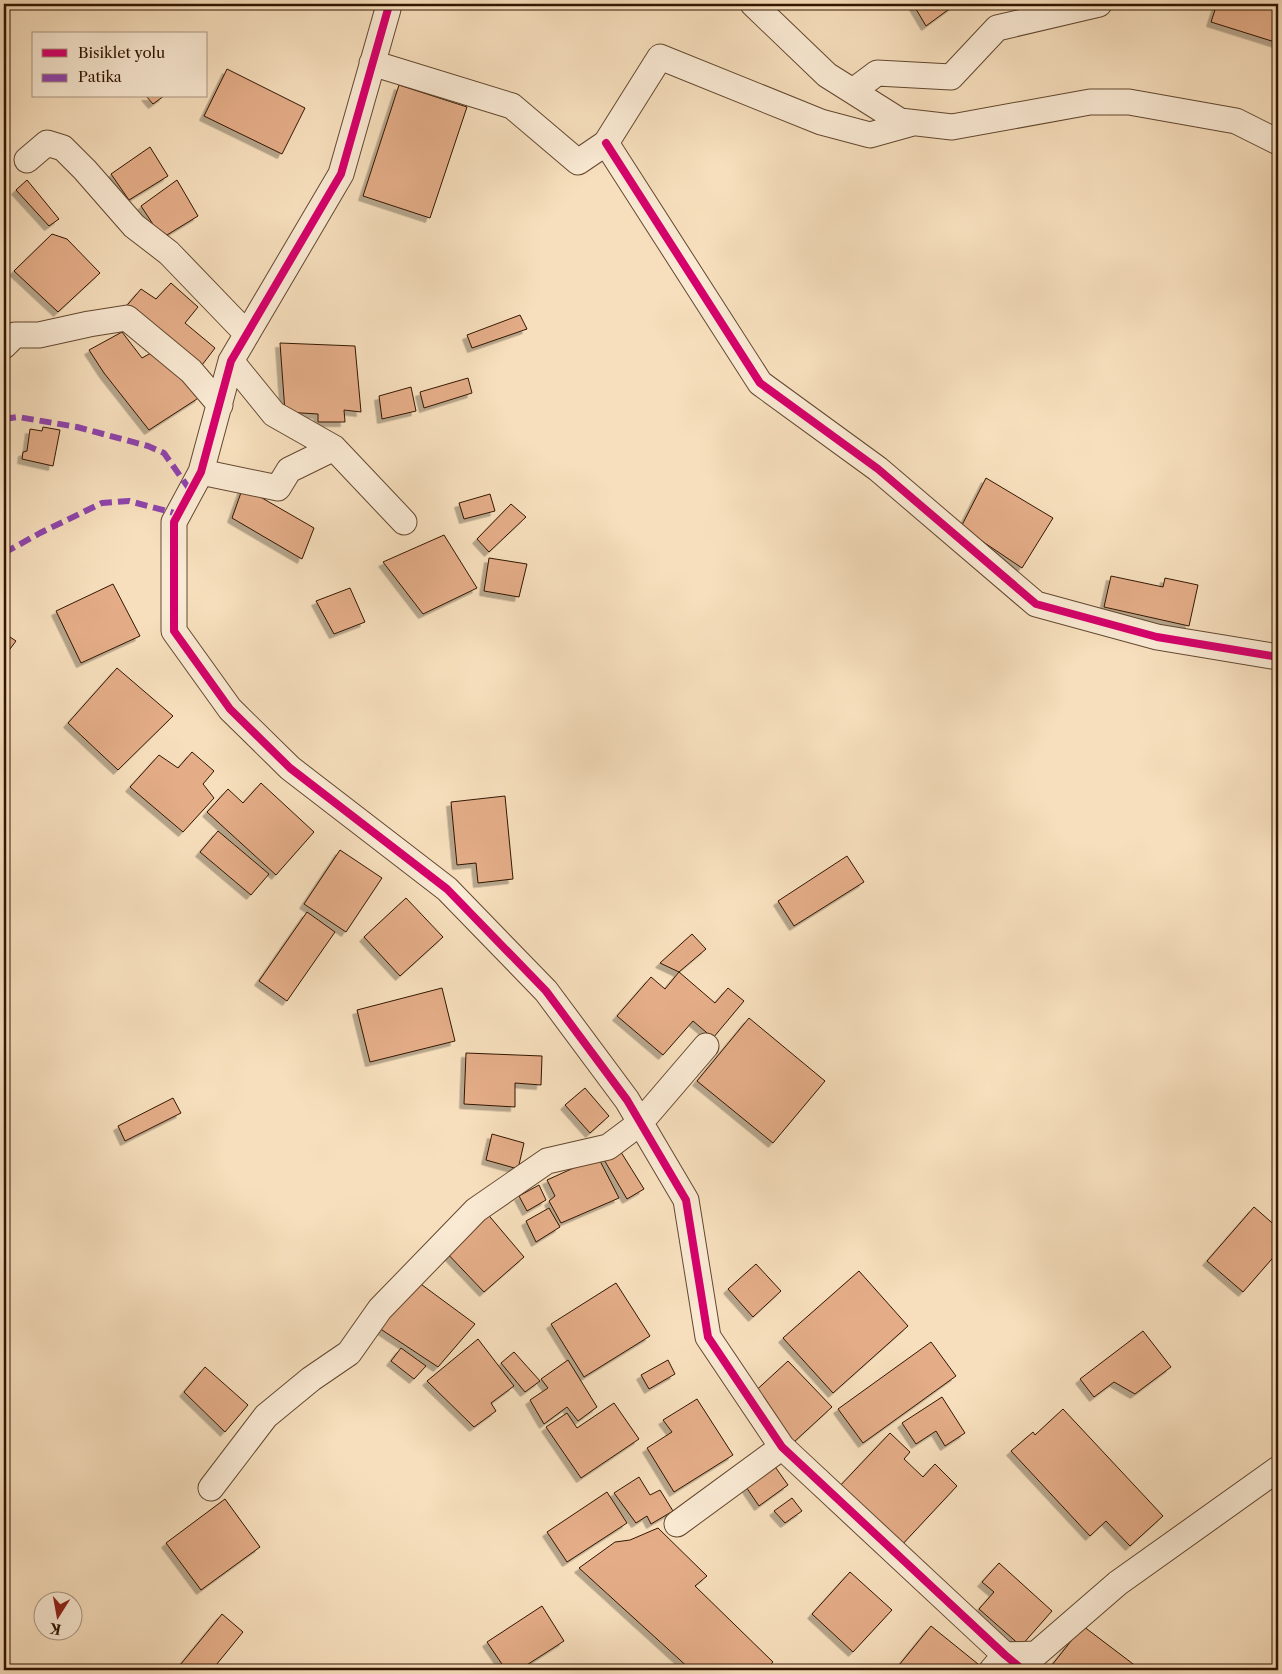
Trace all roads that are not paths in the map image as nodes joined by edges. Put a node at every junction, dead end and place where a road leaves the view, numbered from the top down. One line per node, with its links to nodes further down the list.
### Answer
1 (388, 4): 4 (street)
2 (753, 4): 5 (street)
3 (1099, 4): 5 (street)
4 (372, 63): 8 (street); 10 (street)
5 (853, 92): 6 (street)
6 (913, 123): 7 (street); 8 (street)
7 (1278, 142)
8 (606, 143): 17 (street)
9 (28, 160): 10 (street)
10 (247, 334): 12 (street)
11 (4, 346): 13 (street)
12 (231, 361): 13 (street); 14 (street)
13 (220, 405): 15 (street)
14 (334, 448): 15 (street); 16 (street)
15 (201, 472): 19 (street)
16 (404, 522)
17 (1278, 656)
18 (706, 1046): 19 (street)
19 (640, 1123): 20 (street); 22 (street)
20 (782, 1447): 23 (street); 24 (street)
21 (1278, 1469): 24 (street)
22 (211, 1488)
23 (677, 1524)
24 (1007, 1665)

